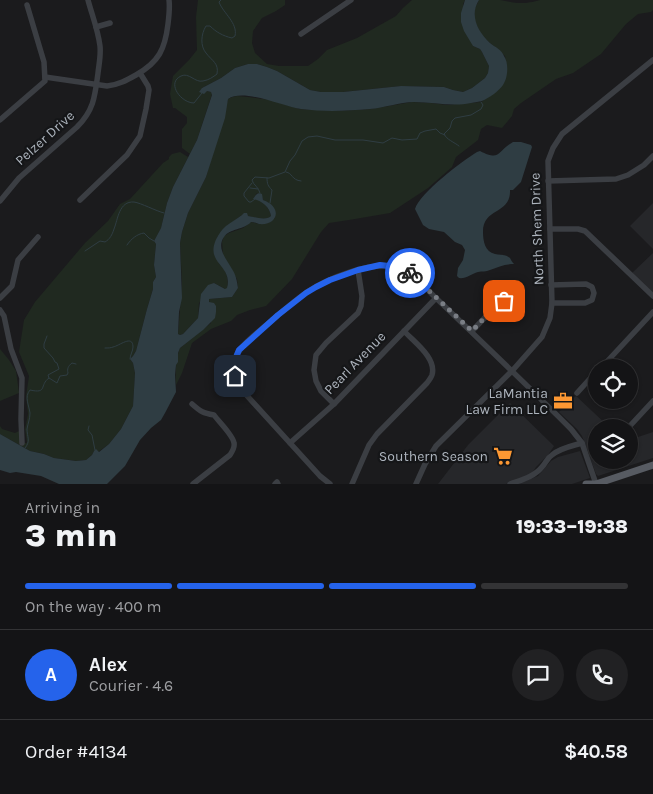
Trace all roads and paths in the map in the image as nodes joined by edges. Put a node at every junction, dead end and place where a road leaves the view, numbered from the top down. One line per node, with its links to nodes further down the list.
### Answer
1 (88, 0): 6 (street, Pelzer Drive)
2 (169, 0): 9 (street)
3 (348, 1): 7 (street)
4 (27, 5): 10 (street)
5 (110, 23): 6 (street)
6 (96, 27): 11 (street, Pelzer Drive)
7 (300, 34)
8 (653, 60): 14 (street, North Shem Drive)
9 (140, 73): 11 (street); 15 (street)
10 (46, 77): 11 (street); 12 (street)
11 (96, 84): 16 (street, Pelzer Drive)
12 (0, 120)
13 (653, 156): 14 (street)
14 (548, 181): 17 (street, North Shem Drive)
15 (80, 200)
16 (0, 201)
17 (550, 229): 20 (street, North Shem Drive); 21 (street)
18 (38, 237): 22 (street)
19 (358, 270): 23 (street); 36 (street); 39 (street)
20 (551, 285): 24 (street, North Shem Drive); 24 (street)
21 (653, 296)
22 (0, 298)
23 (436, 298): 28 (street, Pearl Avenue); 29 (street)
24 (552, 303): 31 (street, North Shem Drive)
25 (496, 306): 29 (street)
26 (0, 310): 38 (street)
27 (653, 312): 30 (street)
28 (404, 331): 36 (street, Pearl Avenue); 45 (street)
29 (472, 331): 31 (street)
30 (609, 359)
31 (512, 370): 40 (street); 46 (street, North Shem Drive)
32 (588, 381): 33 (street)
33 (577, 393)
34 (653, 401): 37 (street)
35 (192, 404): 43 (street)
36 (334, 404): 39 (street, Pearl Avenue)
37 (636, 419)
38 (22, 443)
39 (290, 443): 44 (street)
40 (582, 443): 47 (street); 49 (street)
41 (653, 464): 42 (main road)
42 (610, 482): 49 (main road)
43 (194, 484)
44 (330, 484)
45 (352, 484)
46 (416, 484)
47 (510, 484)
48 (586, 484): 49 (main road)
49 (596, 484)

